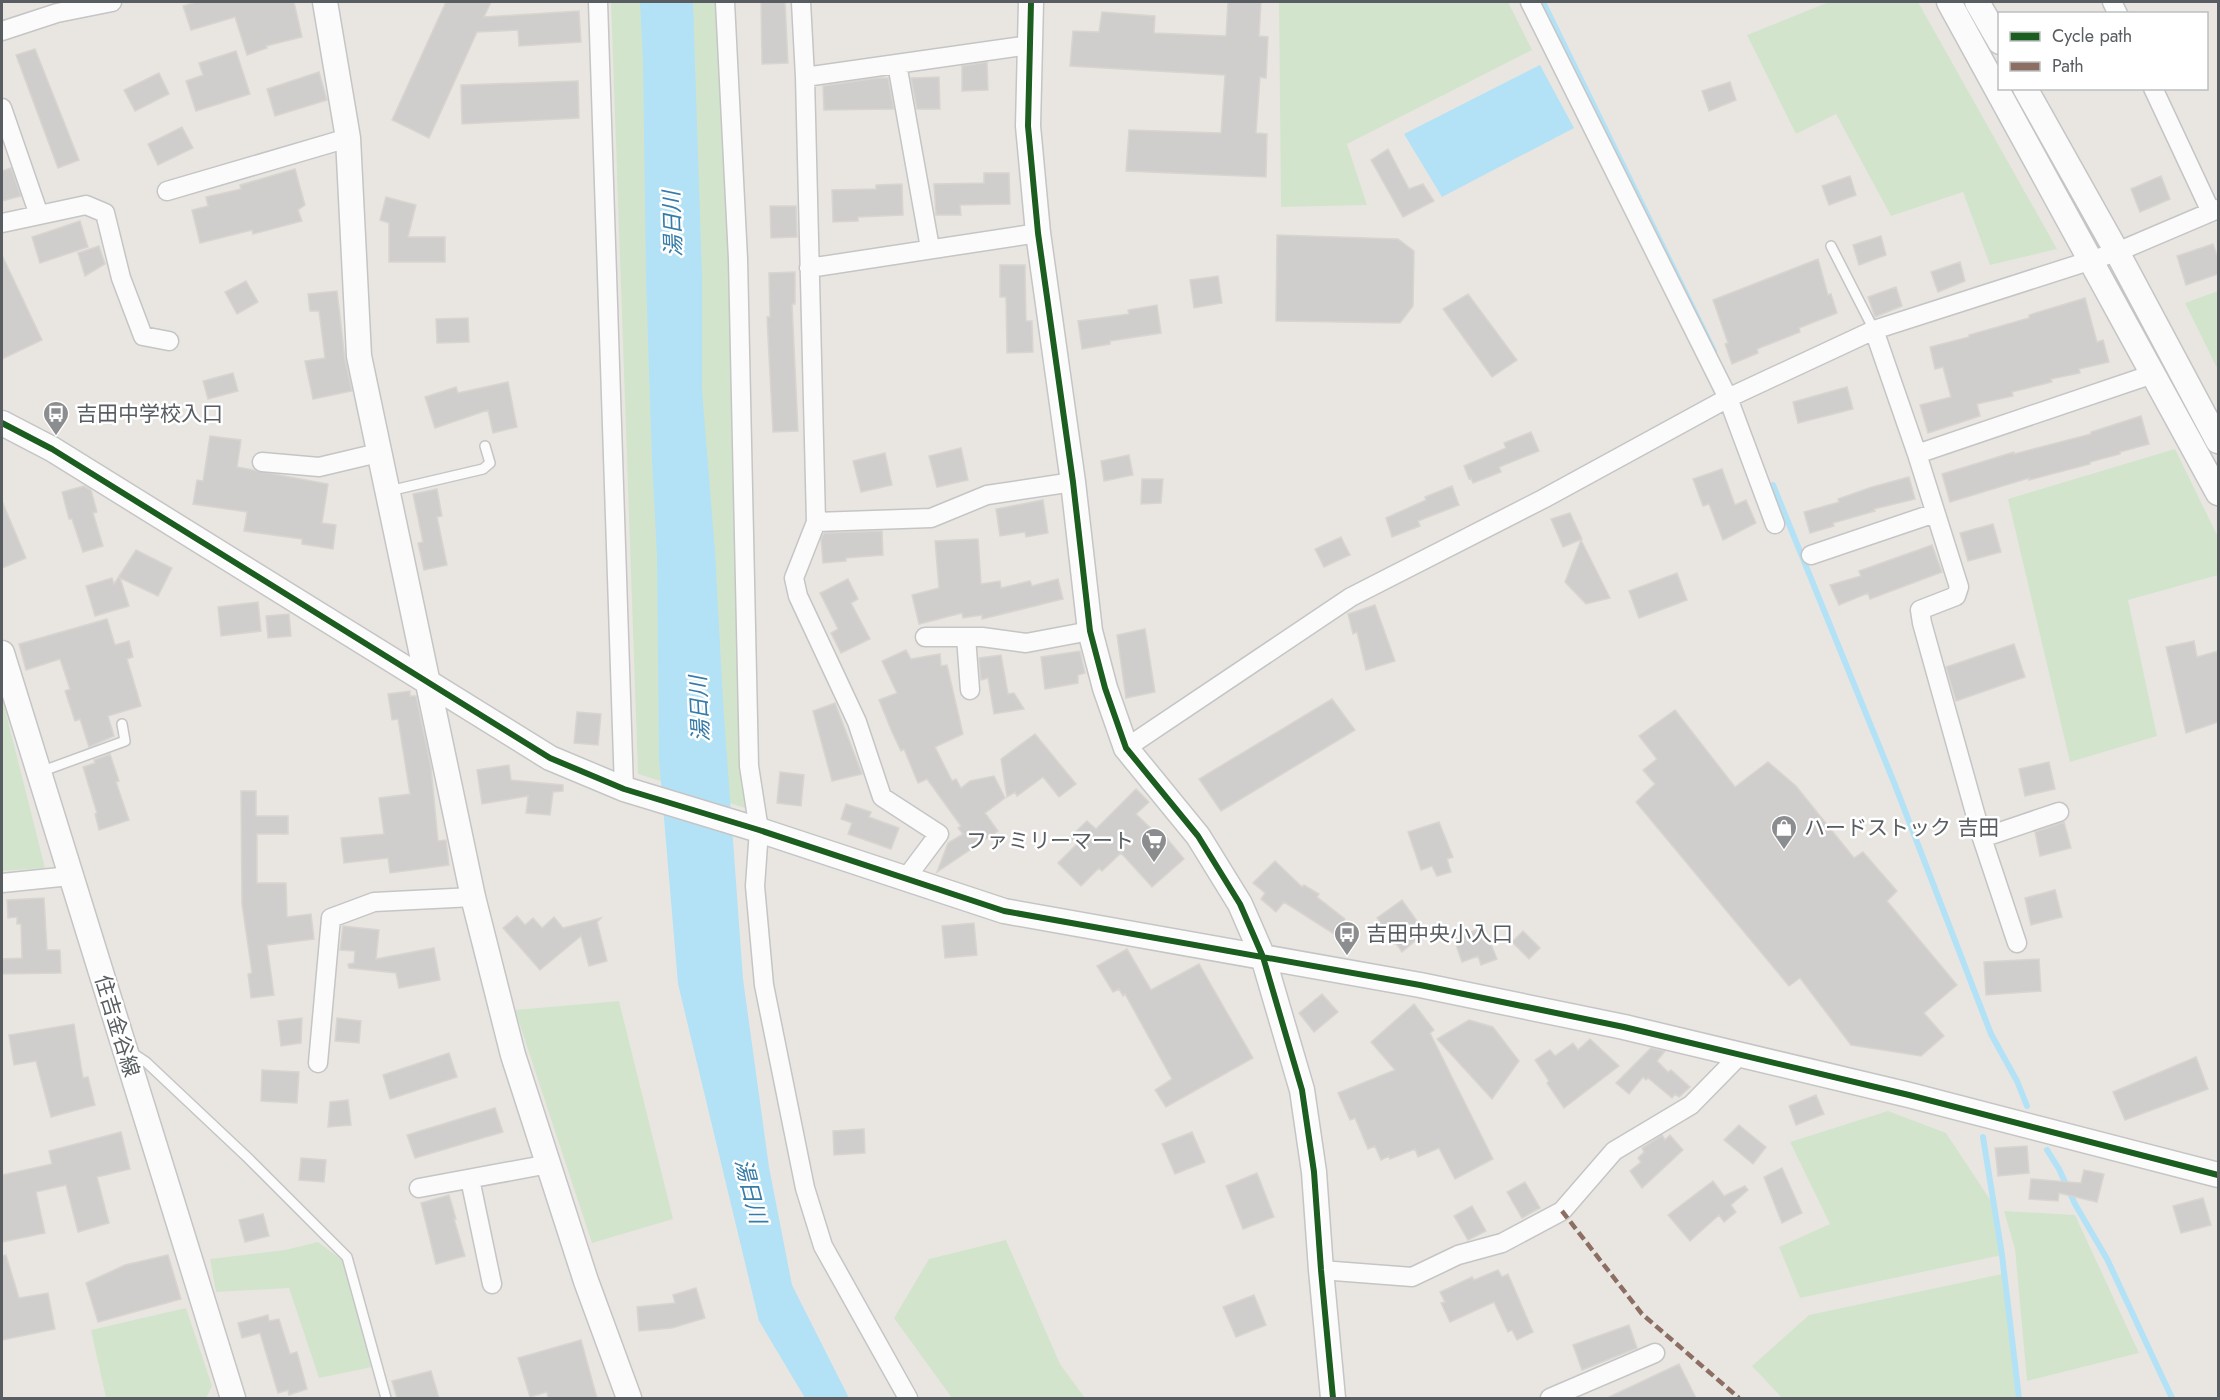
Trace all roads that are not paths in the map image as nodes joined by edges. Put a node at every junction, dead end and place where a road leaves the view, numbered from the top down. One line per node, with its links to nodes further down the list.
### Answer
1 (112, 2): 10 (street)
2 (325, 2): 18 (street)
3 (598, 2): 55 (street)
4 (725, 2): 57 (street)
5 (801, 2): 14 (street)
6 (1031, 2): 12 (street)
7 (1530, 2): 32 (street)
8 (1949, 2): 27 (street)
9 (1977, 2): 11 (street)
10 (2, 31)
11 (1998, 39)
12 (1030, 45): 13 (street); 23 (street)
13 (897, 64): 14 (street); 25 (street)
14 (805, 77): 28 (street)
15 (2026, 90): 26 (street)
16 (2154, 90): 20 (street)
17 (2, 108): 21 (street)
18 (348, 138): 19 (street); 36 (street)
19 (167, 191)
20 (2215, 211): 26 (street)
21 (39, 215): 22 (street); 30 (street)
22 (2, 223)
23 (1038, 233): 25 (street); 39 (street)
24 (1831, 246): 29 (lane)
25 (930, 248): 28 (street)
26 (2117, 252): 27 (street); 34 (street)
27 (2090, 260): 29 (street); 31 (street)
28 (809, 268): 43 (street)
29 (1874, 330): 32 (street); 37 (street)
30 (169, 341)
31 (2153, 374): 37 (street); 41 (street)
32 (1728, 398): 44 (street); 53 (street)
33 (2, 423): 50 (street)
34 (2218, 441)
35 (485, 446): 40 (lane)
36 (378, 453): 38 (street); 40 (street)
37 (1917, 454): 42 (street)
38 (262, 462)
39 (1073, 482): 43 (street); 46 (street)
40 (387, 492): 50 (street)
41 (2218, 493)
42 (1935, 513): 45 (street); 58 (street)
43 (816, 522): 60 (street)
44 (1775, 524)
45 (1811, 555)
46 (1090, 631): 48 (street); 53 (street)
47 (925, 637): 48 (street)
48 (966, 637): 51 (street)
49 (2, 652): 54 (street, 住吉金谷線)
50 (426, 681): 55 (street); 62 (street)
51 (970, 690)
52 (122, 724): 54 (lane)
53 (1126, 748): 64 (street)
54 (38, 772): 59 (street, 住吉金谷線)
55 (631, 791): 57 (street)
56 (2059, 812): 58 (street)
57 (759, 830): 60 (street); 78 (street)
58 (1982, 838): 63 (street)
59 (70, 876): 61 (street); 65 (street, 住吉金谷線)
60 (906, 878): 64 (street)
61 (2, 882)
62 (472, 897): 67 (street); 68 (street)
63 (2017, 944)
64 (1263, 957): 66 (street); 72 (street)
65 (123, 1047): 75 (street, 住吉金谷線); 76 (lane)
66 (1740, 1054): 69 (street); 72 (street)
67 (318, 1062)
68 (549, 1164): 70 (street); 77 (street)
69 (2218, 1175)
70 (470, 1179): 71 (street); 73 (street)
71 (419, 1188)
72 (1321, 1270): 79 (street)
73 (492, 1284)
74 (1655, 1353): 80 (street)
75 (233, 1398)
76 (386, 1398)
77 (629, 1398)
78 (908, 1398)
79 (1333, 1398)
80 (1550, 1398)

